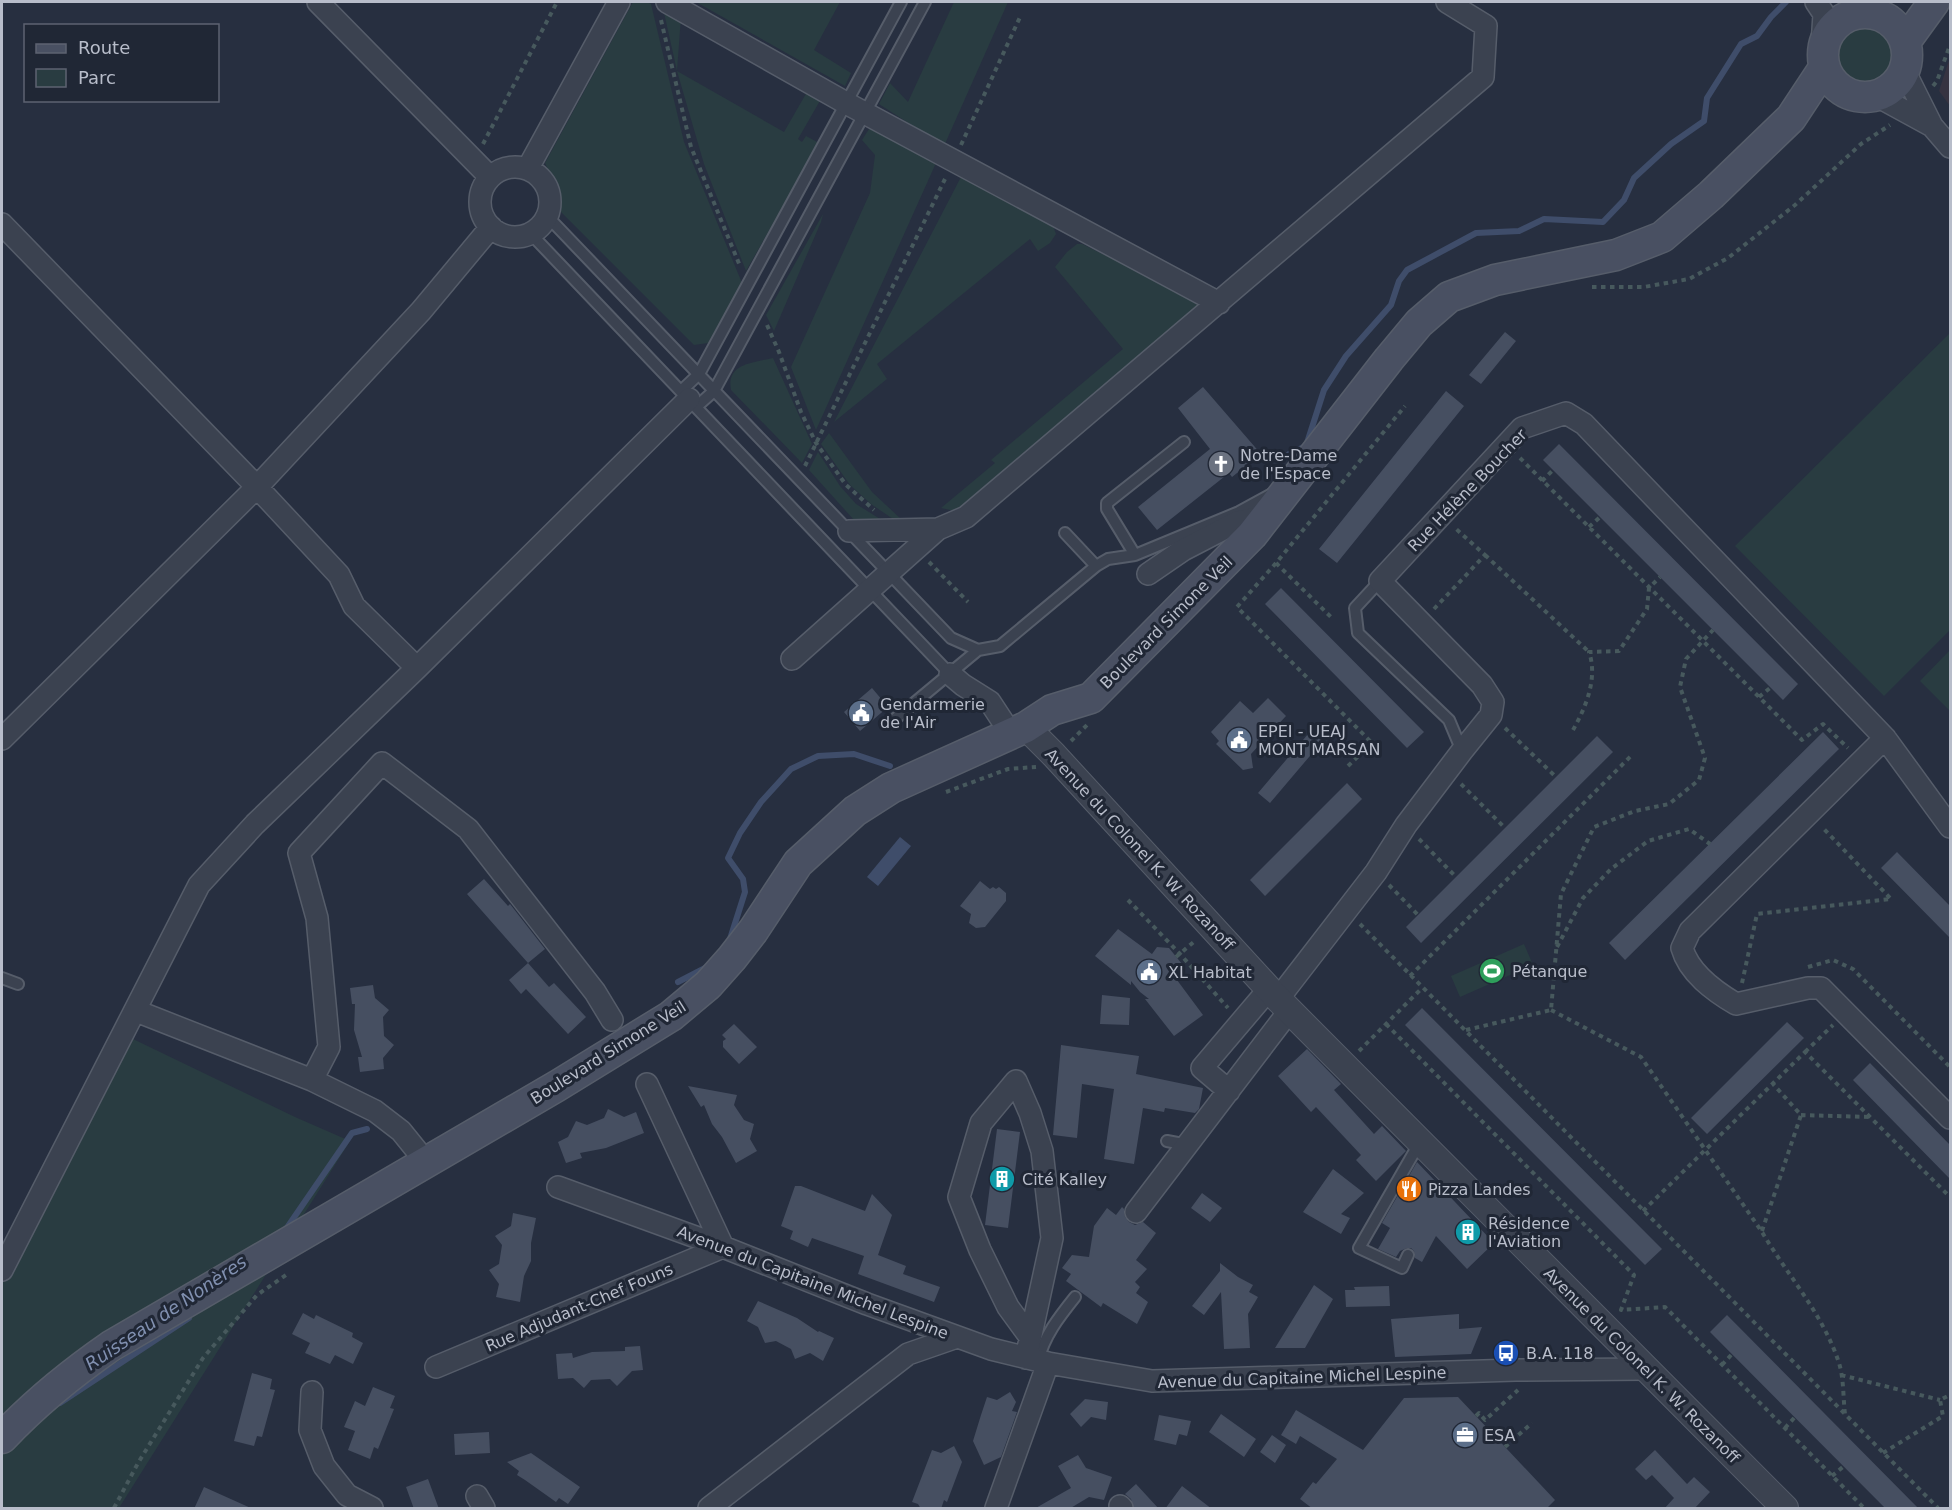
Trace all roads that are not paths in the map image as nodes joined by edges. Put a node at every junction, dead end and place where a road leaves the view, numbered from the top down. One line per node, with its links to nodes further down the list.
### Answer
1 (318, 2): 18 (street)
2 (619, 2): 17 (street)
3 (901, 2): 14 (lane)
4 (925, 2): 14 (lane)
5 (1447, 2): 23 (street)
6 (1903, 2): 9 (main road)
7 (1934, 2): 11 (main road)
8 (663, 7): 14 (street)
9 (1873, 13): 10 (main road); 11 (main road)
10 (1824, 27): 12 (main road); 15 (main road, Boulevard Simone Veil)
11 (1904, 56): 12 (main road); 13 (street)
12 (1865, 96): 13 (street); 15 (main road, Boulevard Simone Veil)
13 (1912, 107): 16 (street)
14 (855, 108): 23 (street); 24 (lane); 25 (lane)
15 (1791, 118): 28 (main road, Boulevard Simone Veil)
16 (1950, 147)
17 (528, 168): 18 (street); 19 (street)
18 (490, 177): 21 (street)
19 (548, 217): 22 (street); 24 (lane)
20 (2, 224): 29 (street)
21 (491, 228): 22 (street); 29 (street)
22 (531, 234): 26 (lane)
23 (1219, 303): 31 (street)
24 (699, 374): 25 (lane); 26 (lane)
25 (714, 391): 26 (lane); 32 (lane)
26 (689, 399): 39 (lane); 42 (street)
27 (1184, 442): 34 (lane)
28 (1289, 485): 30 (main road, Boulevard Simone Veil); 34 (lane)
29 (257, 487): 42 (street); 47 (street)
30 (1267, 516): 37 (street); 45 (main road, Boulevard Simone Veil)
31 (938, 529): 32 (street); 36 (street)
32 (849, 531): 36 (lane)
33 (1065, 533): 35 (lane)
34 (1135, 555): 35 (lane)
35 (1096, 566): 40 (lane)
36 (890, 573): 39 (street); 40 (lane)
37 (1148, 574)
38 (1380, 580): 46 (street, Rue Hélène Boucher); 48 (lane); 48 (street)
39 (870, 590): 41 (street); 43 (lane)
40 (978, 650): 43 (lane)
41 (792, 659)
42 (417, 668): 65 (street)
43 (950, 674): 44 (lane); 45 (street, Avenue du Colonel K. W. Rozanoff)
44 (895, 719)
45 (1019, 730): 52 (street, Avenue du Colonel K. W. Rozanoff); 60 (main road, Boulevard Simone Veil)
46 (1885, 738): 49 (street, Rue Hélène Boucher); 58 (street)
47 (2, 739)
48 (1462, 751): 52 (street)
49 (1950, 827)
50 (2, 978): 51 (lane)
51 (18, 984)
52 (1279, 999): 57 (street); 57 (street); 59 (street, Avenue du Colonel K. W. Rozanoff)
53 (144, 1014): 55 (street)
54 (612, 1020): 55 (street)
55 (312, 1080): 60 (street)
56 (646, 1083): 63 (street)
57 (1229, 1091): 62 (street)
58 (1950, 1118)
59 (1420, 1142): 64 (lane); 70 (street, Avenue du Colonel K. W. Rozanoff)
60 (426, 1162): 72 (main road, Boulevard Simone Veil)
61 (558, 1187): 63 (street, Avenue du Capitaine Michel Lespine)
62 (1137, 1212)
63 (723, 1247): 67 (street, Avenue du Capitaine Michel Lespine); 69 (street, Rue Adjudant-Chef Founs)
64 (1408, 1255)
65 (2, 1270)
66 (1075, 1297): 68 (lane)
67 (957, 1337): 68 (street, Avenue du Capitaine Michel Lespine); 74 (street)
68 (1036, 1355): 68 (street); 70 (street, Avenue du Capitaine Michel Lespine); 75 (street)
69 (436, 1367)
70 (1646, 1369): 76 (street, Avenue du Colonel K. W. Rozanoff)
71 (312, 1392): 73 (street)
72 (2, 1438)
73 (372, 1509)
74 (709, 1509)
75 (996, 1509)
76 (1785, 1509)

